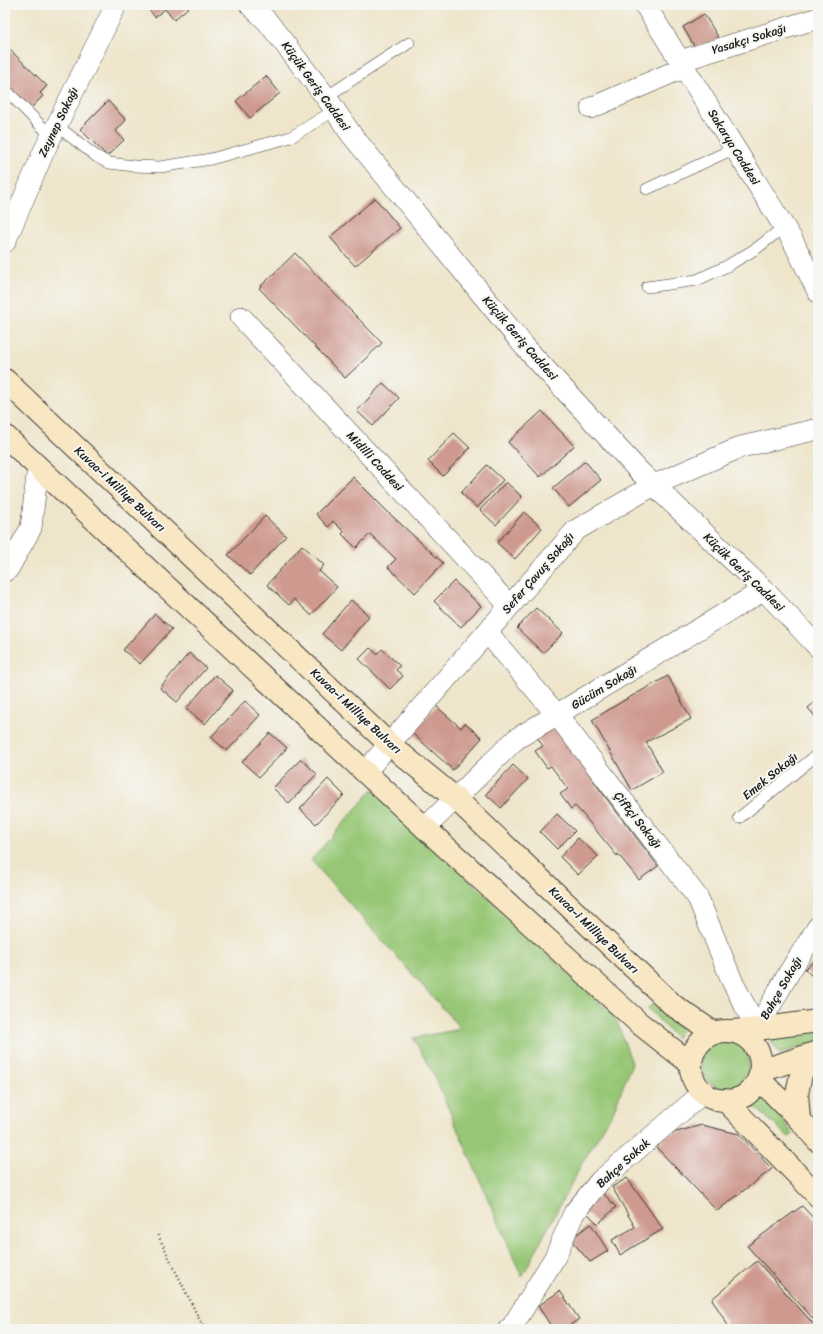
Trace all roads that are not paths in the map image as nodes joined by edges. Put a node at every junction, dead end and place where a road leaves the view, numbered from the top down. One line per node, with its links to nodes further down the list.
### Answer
1 (116, 5): 10 (street, Zeynep Sokağı)
2 (250, 5): 8 (street, Küçük Geriş Caddesi)
3 (645, 5): 6 (street, Sakarya Caddesi)
4 (818, 18): 6 (street, Yasakçı Sokağı)
5 (409, 43): 8 (lane)
6 (682, 64): 9 (street, Yasakçı Sokağı); 11 (street, Sakarya Caddesi)
7 (5, 88): 10 (lane)
8 (331, 103): 10 (lane); 22 (street, Küçük Geriş Caddesi)
9 (591, 108)
10 (54, 130): 14 (street, Zeynep Sokağı)
11 (735, 148): 12 (lane); 13 (street, Sakarya Caddesi)
12 (647, 189)
13 (784, 227): 15 (lane); 16 (street, Sakarya Caddesi)
14 (5, 242)
15 (647, 287)
16 (818, 292)
17 (241, 317): 25 (street, Midilli Caddesi)
18 (5, 380): 29 (main road, Kuvaa-i Milliye Bulvarı)
19 (818, 429): 22 (street, Sefer Çavuş Sokağı)
20 (5, 436): 21 (main road)
21 (38, 467): 23 (street); 31 (main road)
22 (654, 485): 24 (street, Küçük Geriş Caddesi); 25 (street, Sefer Çavuş Sokağı)
23 (5, 571)
24 (764, 590): 27 (street, Küçük Geriş Caddesi); 28 (street, Gücüm Sokağı)
25 (510, 605): 26 (street, Sefer Çavuş Sokağı)
26 (487, 632): 28 (street, Çiftçi Sokağı); 29 (street, Sefer Çavuş Sokağı)
27 (818, 647)
28 (557, 715): 32 (street, Gücüm Sokağı); 37 (street, Çiftçi Sokağı)
29 (390, 744): 31 (street, Sefer Çavuş Sokağı); 32 (main road, Kuvaa-i Milliye Bulvarı)
30 (818, 754): 33 (lane, Emek Sokağı)
31 (365, 772): 34 (main road)
32 (455, 798): 34 (street, Gücüm Sokağı); 38 (main road, Kuvaa-i Milliye Bulvarı)
33 (739, 818)
34 (425, 828): 40 (main road)
35 (818, 927): 37 (street, Bahçe Sokağı)
36 (818, 1021): 37 (main road)
37 (756, 1029): 38 (main road)
38 (721, 1032): 40 (main road); 41 (main road)
39 (814, 1054): 41 (main road); 44 (main road)
40 (691, 1064): 42 (main road)
41 (760, 1075): 43 (main road); 44 (main road)
42 (704, 1092): 43 (main road); 47 (street, Bahçe Sokak)
43 (725, 1100): 46 (main road)
44 (799, 1119): 45 (main road)
45 (818, 1141)
46 (818, 1196)
47 (509, 1329)

